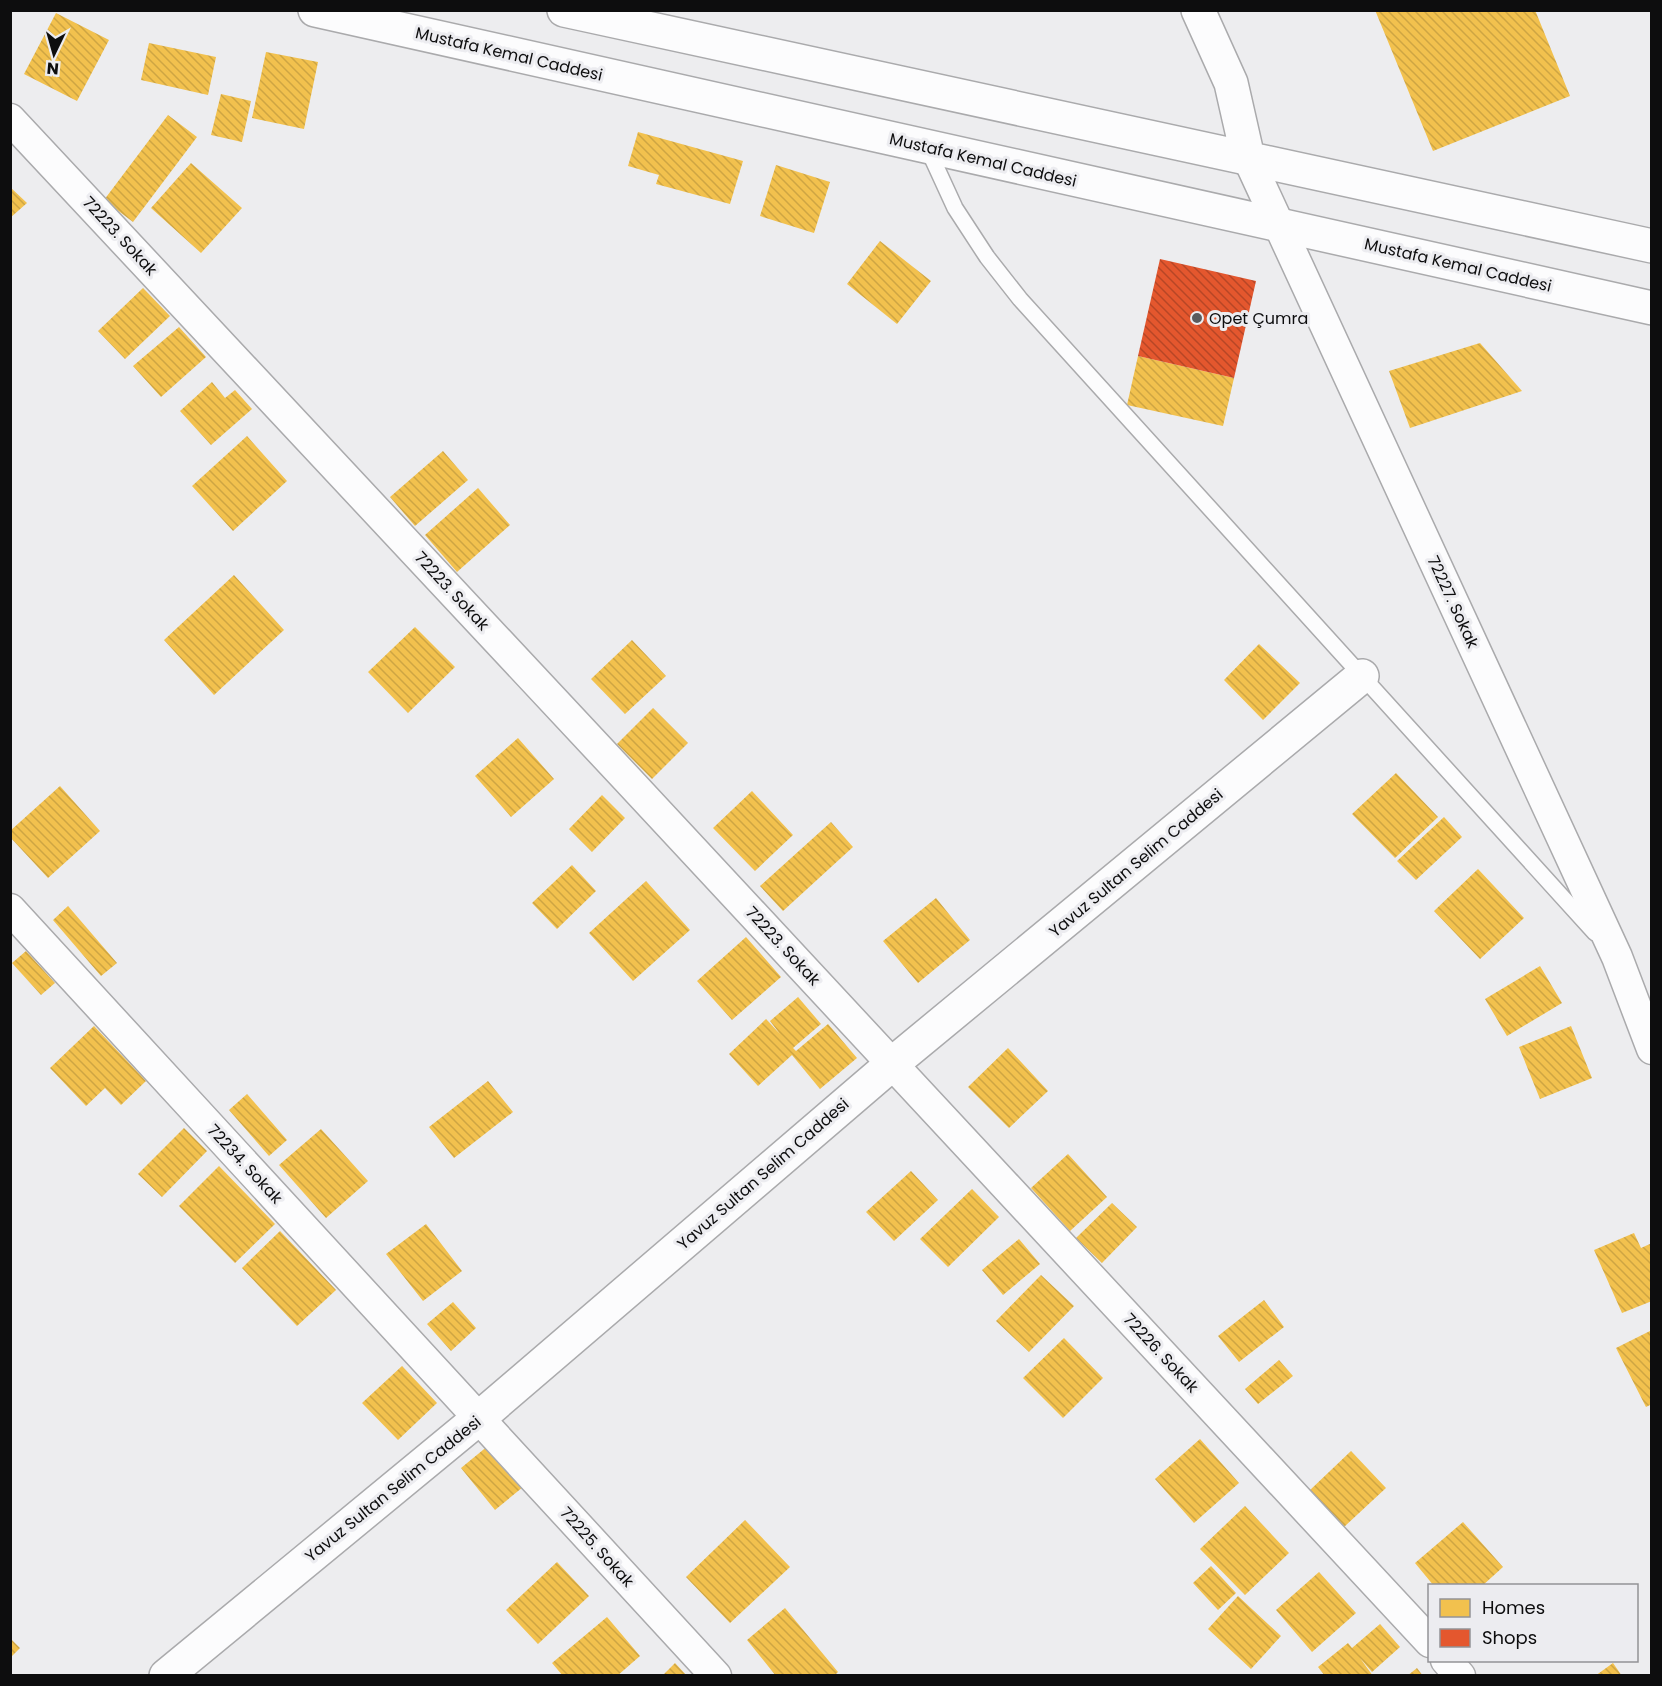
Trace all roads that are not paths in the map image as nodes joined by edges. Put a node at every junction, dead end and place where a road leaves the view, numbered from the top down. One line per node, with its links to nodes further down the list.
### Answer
1 (315, 10): 5 (main road, Mustafa Kemal Caddesi)
2 (564, 10): 6 (main road)
3 (1198, 10): 6 (main road)
4 (10, 119): 15 (street, 72223. Sokak)
5 (927, 147): 7 (main road, Mustafa Kemal Caddesi); 10 (lane)
6 (1248, 158): 7 (street, 72227. Sokak); 8 (main road)
7 (1280, 226): 9 (main road, Mustafa Kemal Caddesi); 12 (street, 72227. Sokak)
8 (1652, 246)
9 (1652, 308)
10 (1362, 676): 12 (lane); 15 (main road, Yavuz Sultan Selim Caddesi)
11 (10, 909): 16 (street, 72234. Sokak)
12 (1617, 957): 13 (street); 14 (street, 72227. Sokak)
13 (1652, 994)
14 (1652, 1049)
15 (892, 1064): 16 (main road, Yavuz Sultan Selim Caddesi); 17 (street, 72226. Sokak)
16 (479, 1418): 19 (main road, Yavuz Sultan Selim Caddesi); 20 (street, 72225. Sokak)
17 (1428, 1640)
18 (1448, 1662): 21 (street)
19 (166, 1676)
20 (716, 1676)
21 (1460, 1676)

